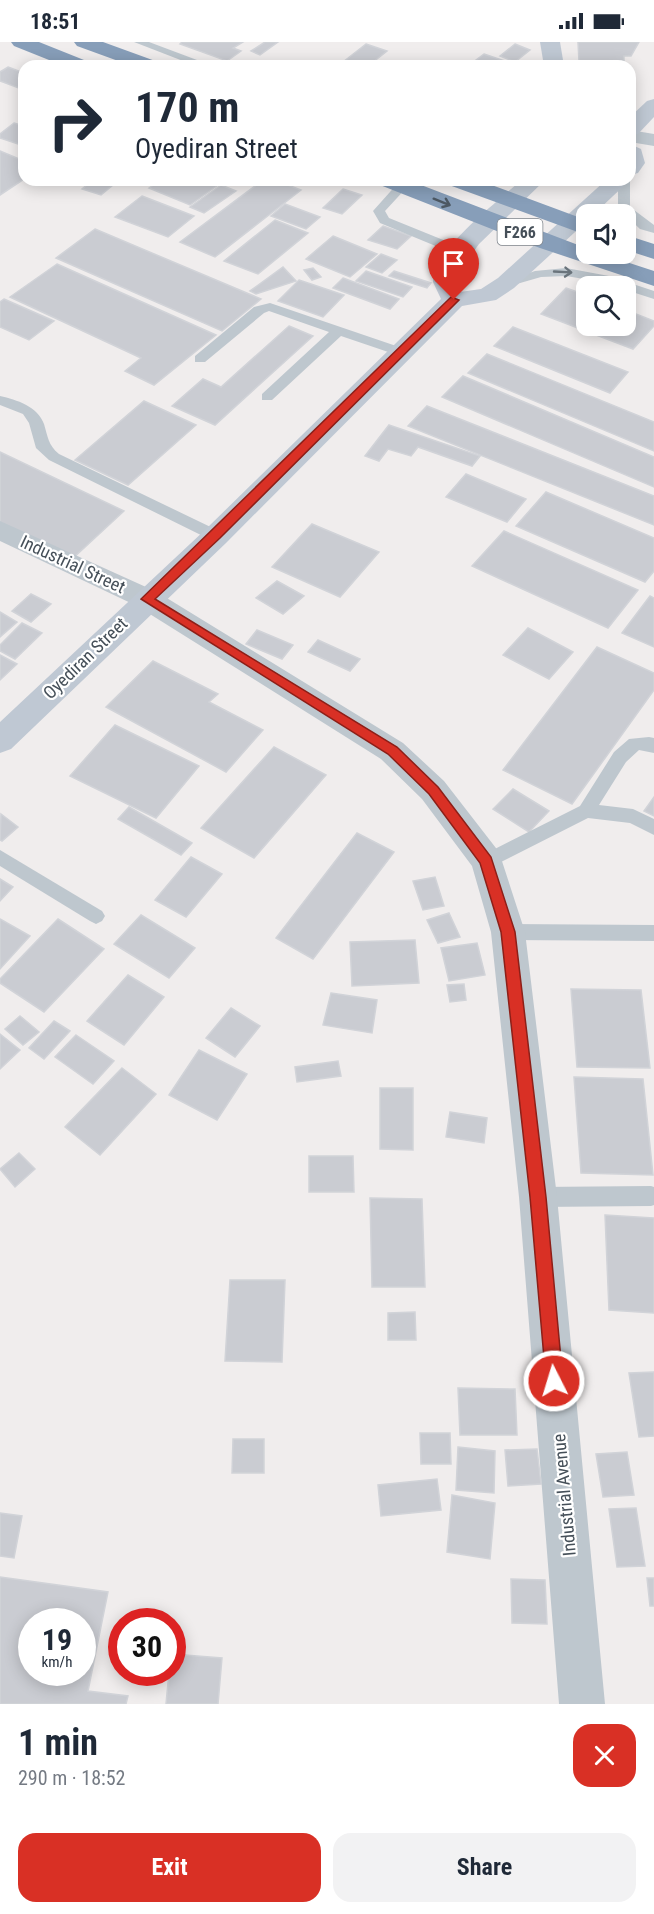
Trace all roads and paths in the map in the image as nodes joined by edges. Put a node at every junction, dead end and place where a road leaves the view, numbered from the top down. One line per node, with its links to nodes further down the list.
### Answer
1 (21, 42): 5 (highway)
2 (84, 42): 6 (highway)
3 (139, 42): 7 (lane)
4 (550, 42): 8 (street)
5 (67, 60)
6 (134, 60)
7 (190, 60)
8 (553, 60)
9 (654, 105): 10 (street)
10 (636, 123)
11 (636, 137): 12 (street)
12 (654, 140)
13 (393, 186): 27 (lane)
14 (403, 186): 21 (highway, F266, one-way to 21)
15 (473, 186): 19 (highway, F266)
16 (528, 186): 19 (street)
17 (614, 186): 20 (street)
18 (624, 186): 24 (lane)
19 (514, 201): 21 (street); 22 (highway, F266)
20 (598, 204)
21 (492, 221): 25 (highway, F266); 27 (street)
22 (576, 224)
23 (576, 227): 25 (street)
24 (654, 229)
25 (548, 243): 29 (highway, F266); 30 (street)
26 (636, 246): 28 (highway)
27 (459, 251): 32 (street)
28 (654, 252)
29 (654, 279)
30 (506, 283): 31 (lane, one-way to 31); 32 (street)
31 (654, 295)
32 (454, 300): 34 (street, Oyediran Street)
33 (337, 332): 34 (lane); 35 (lane); 36 (lane)
34 (400, 352): 39 (street, Oyediran Street)
35 (200, 359)
36 (267, 397)
37 (0, 400): 39 (lane)
38 (0, 530): 40 (street, Industrial Street)
39 (216, 536): 40 (street, Oyediran Street)
40 (147, 599): 41 (street, Oyediran Street); 46 (street, Industrial Avenue)
41 (0, 741)
42 (654, 746): 43 (lane)
43 (586, 811): 44 (lane); 46 (lane)
44 (654, 828)
45 (0, 857): 47 (lane)
46 (487, 861): 48 (street, Industrial Avenue)
47 (96, 916)
48 (508, 932): 49 (lane); 51 (street, Industrial Avenue)
49 (654, 933)
50 (651, 1196): 51 (lane)
51 (538, 1197): 52 (street, Industrial Avenue)
52 (582, 1704)

